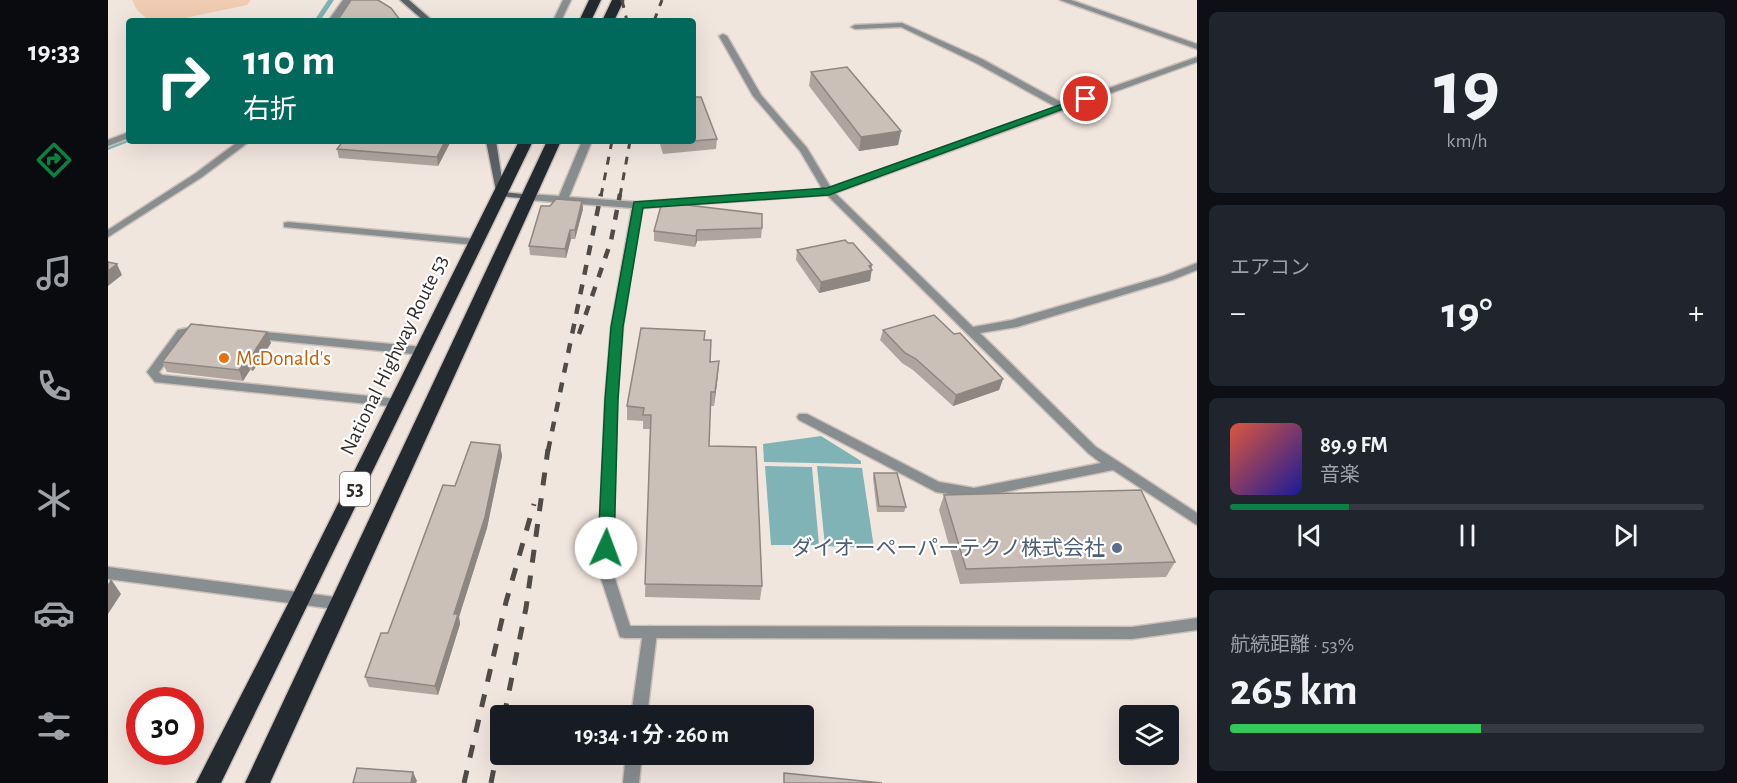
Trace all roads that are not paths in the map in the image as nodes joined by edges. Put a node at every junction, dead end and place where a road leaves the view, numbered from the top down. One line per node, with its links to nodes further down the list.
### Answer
1 (347, 0): 7 (street)
2 (404, 0): 8 (street)
3 (567, 0): 9 (street)
4 (596, 0): 10 (highway)
5 (618, 0): 11 (highway)
6 (1064, 0): 14 (street)
7 (334, 18)
8 (425, 18)
9 (558, 18)
10 (587, 18)
11 (609, 18)
12 (855, 27): 16 (street)
13 (723, 36): 24 (street)
14 (1197, 47)
15 (1197, 58): 16 (street)
16 (1063, 107): 24 (street)
17 (126, 136): 18 (street)
18 (108, 143)
19 (241, 144): 30 (street)
20 (492, 144): 25 (street)
21 (525, 144): 25 (highway, National Highway Route 53 / 53)
22 (553, 144): 26 (highway, 53)
23 (586, 144): 27 (street)
24 (829, 192): 28 (street); 34 (street)
25 (500, 194): 26 (street); 31 (highway, National Highway Route 53 / 53)
26 (529, 197): 27 (street); 43 (highway, 53)
27 (563, 199): 28 (street)
28 (638, 205): 45 (street)
29 (288, 225): 31 (street)
30 (108, 234)
31 (476, 242): 36 (highway, National Highway Route 53 / 53)
32 (1197, 266): 34 (street)
33 (219, 331): 37 (street)
34 (972, 331): 39 (street)
35 (242, 333): 36 (street)
36 (423, 351): 37 (highway, National Highway Route 53 / 53)
37 (398, 403): 42 (highway, National Highway Route 53 / 53)
38 (803, 417): 39 (street)
39 (1114, 465): 40 (street)
40 (1197, 520)
41 (108, 573): 42 (street)
42 (302, 598): 43 (street); 48 (highway, National Highway Route 53 / 53)
43 (342, 604): 49 (highway, 53)
44 (1197, 624): 45 (street)
45 (650, 632): 46 (street)
46 (640, 705)
47 (633, 765): 50 (street)
48 (208, 783)
49 (257, 783)
50 (631, 783)

